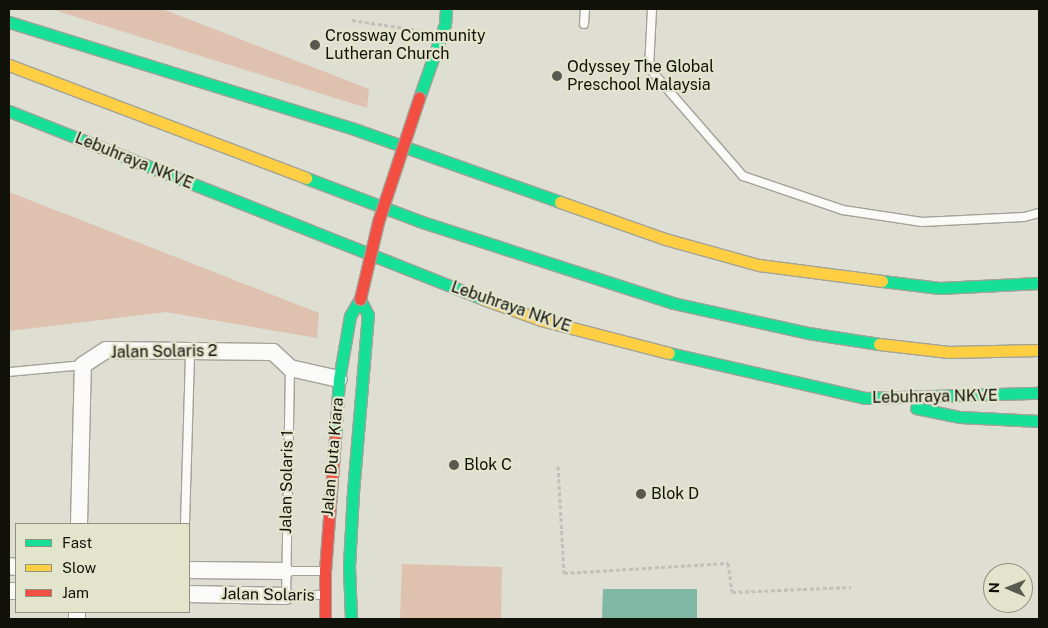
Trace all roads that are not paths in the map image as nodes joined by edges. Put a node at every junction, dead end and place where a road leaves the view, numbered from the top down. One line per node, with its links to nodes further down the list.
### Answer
1 (446, 9): 10 (main road, Jalan Duta Kiara, bridge)
2 (585, 9): 5 (lane)
3 (652, 9): 8 (lane)
4 (9, 22): 9 (main road)
5 (584, 24)
6 (9, 65): 11 (main road)
7 (9, 111): 18 (main road, Lebuhraya NKVE)
8 (1039, 213)
9 (1039, 283)
10 (360, 299): 16 (main road, Jalan Duta Kiara); 22 (main road, Jalan Duta Kiara)
11 (1039, 350)
12 (190, 351): 13 (street, Jalan Solaris 2); 14 (street, Jalan Solaris 2); 21 (lane)
13 (83, 365): 15 (lane); 20 (street)
14 (290, 368): 16 (street, Jalan Solaris 2); 24 (lane, Jalan Solaris 1)
15 (9, 372)
16 (340, 379): 25 (main road, Jalan Duta Kiara)
17 (1039, 393): 18 (main road, Lebuhraya NKVE)
18 (866, 398): 19 (main road)
19 (1039, 421)
20 (79, 523)
21 (185, 523)
22 (349, 566): 26 (street)
23 (190, 570): 24 (street, Jalan Solaris)
24 (285, 571): 25 (lane, Jalan Solaris); 29 (lane, Jalan Solaris 1)
25 (325, 571): 26 (street, Jalan Solaris); 28 (main road, Jalan Duta Kiara)
26 (346, 590): 28 (street, Jalan Solaris); 31 (main road)
27 (190, 594): 29 (street, Jalan Solaris)
28 (325, 595): 29 (lane, Jalan Solaris); 30 (main road, Jalan Duta Kiara)
29 (286, 596)
30 (326, 619)
31 (352, 619)

